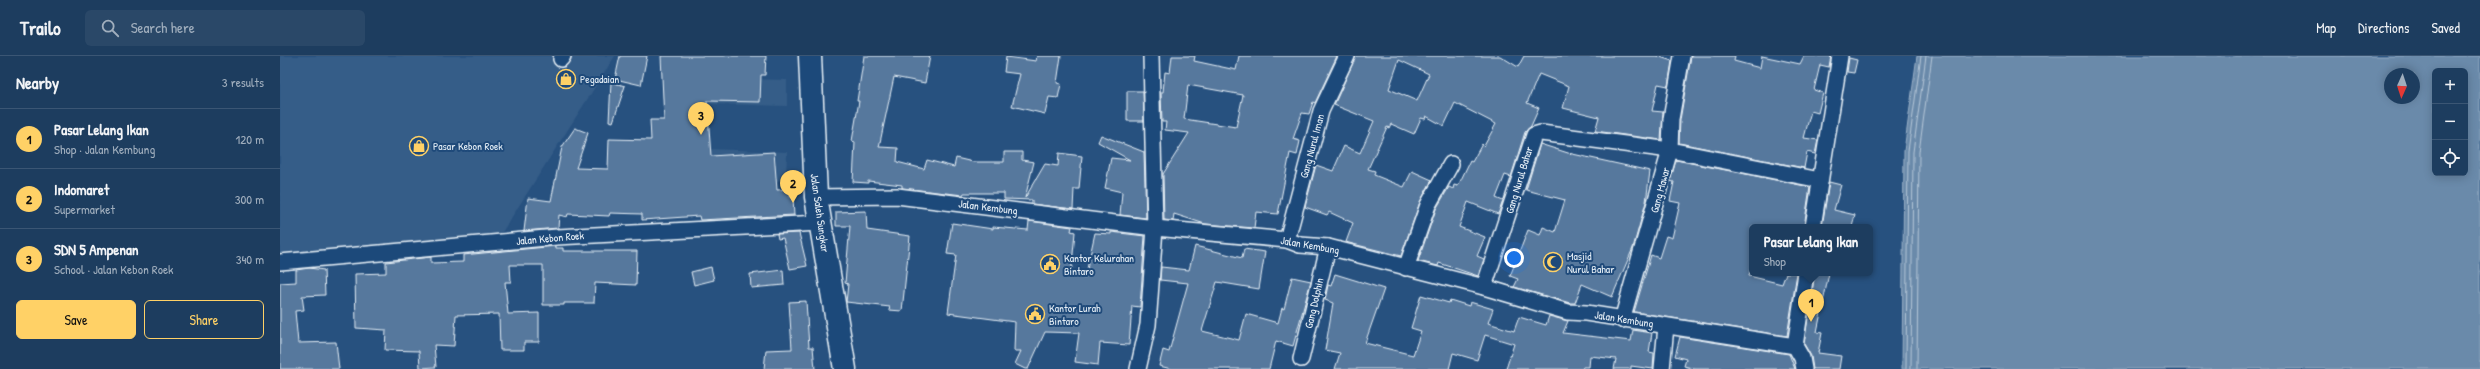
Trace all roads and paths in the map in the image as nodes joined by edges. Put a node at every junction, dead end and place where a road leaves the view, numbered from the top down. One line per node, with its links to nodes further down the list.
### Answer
1 (810, 56): 9 (highway, Jalan Saleh Sungkar)
2 (1151, 56): 12 (street)
3 (1347, 56): 13 (street, Gang Nurul Iman)
4 (1682, 56): 6 (street, Gang Mawar)
5 (1840, 56): 8 (street)
6 (1670, 150): 8 (street); 18 (street, Gang Nurul Bahar); 19 (street, Gang Mawar)
7 (1451, 164): 16 (street)
8 (1820, 180): 11 (street)
9 (816, 197): 10 (highway, Jalan Saleh Sungkar); 12 (street, Jalan Kembung)
10 (820, 223): 15 (street, Jalan Kebon Roek); 23 (highway, Jalan Saleh Sungkar)
11 (1813, 224)
12 (1155, 228): 13 (street, Jalan Kembung); 24 (street)
13 (1286, 240): 14 (street, Jalan Kembung)
14 (1328, 247): 16 (street, Jalan Kembung); 22 (street, Gang Dolphin)
15 (280, 262)
16 (1406, 268): 18 (street, Jalan Kembung)
17 (1806, 276): 21 (street)
18 (1484, 287): 19 (street, Jalan Kembung)
19 (1622, 320): 20 (street, Jalan Kembung)
20 (1666, 326): 21 (street, Jalan Kembung); 25 (street)
21 (1795, 346): 26 (street)
22 (1301, 359)
23 (845, 369)
24 (1138, 369)
25 (1662, 369)
26 (1804, 369)

